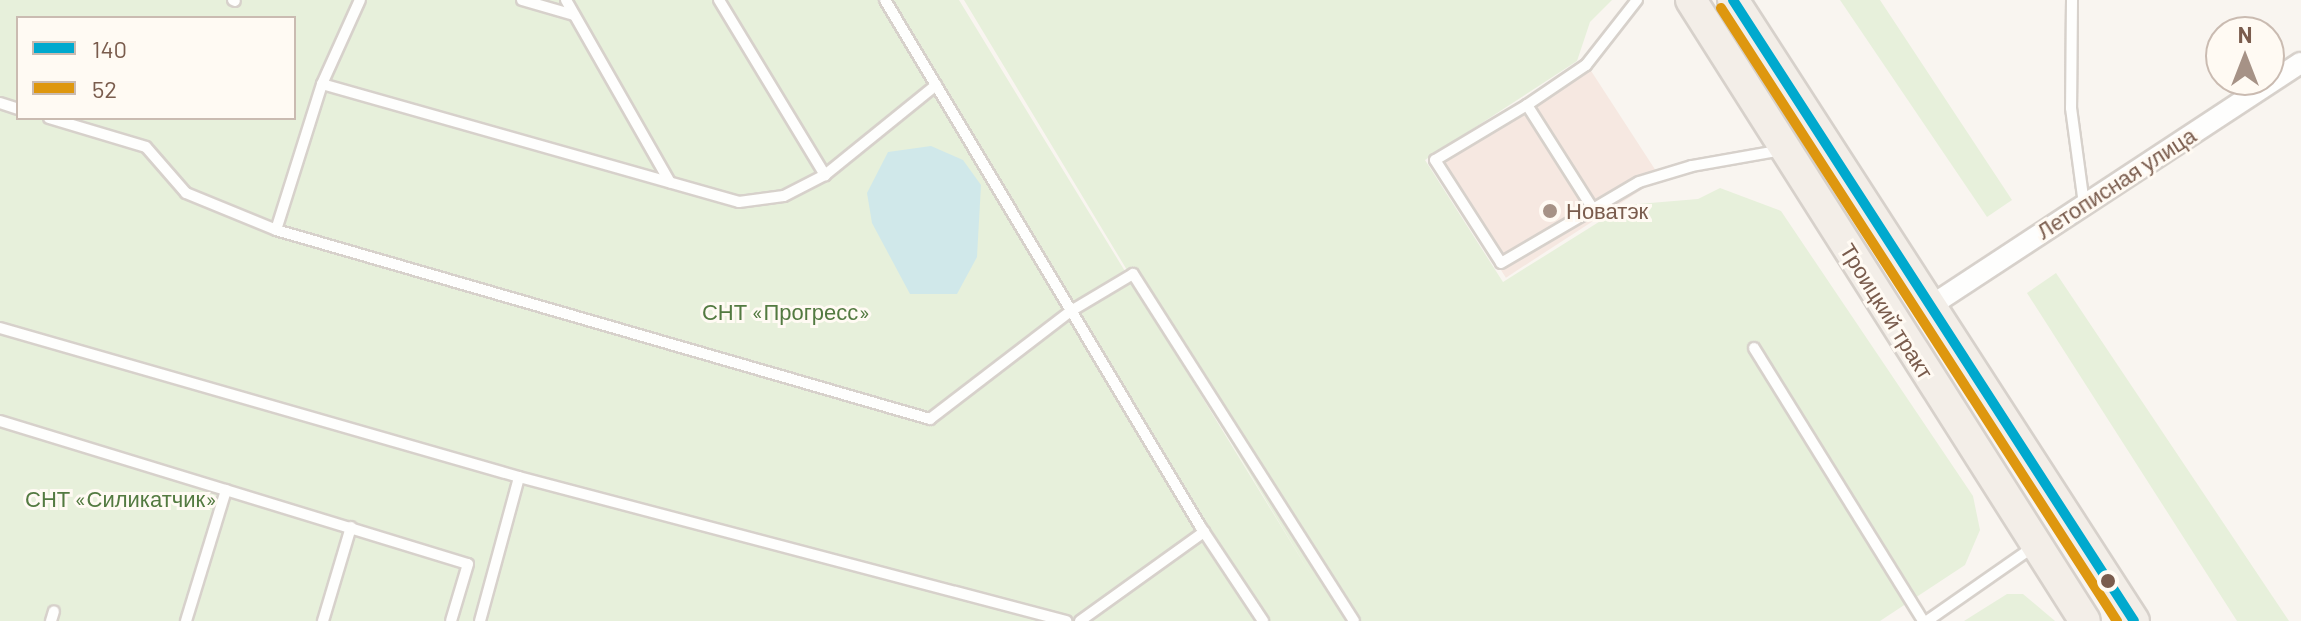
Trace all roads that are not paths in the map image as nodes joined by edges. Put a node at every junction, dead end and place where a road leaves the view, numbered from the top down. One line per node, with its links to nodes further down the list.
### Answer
1 (360, 0): 12 (lane)
2 (522, 0): 10 (lane)
3 (566, 0): 10 (lane)
4 (719, 0): 17 (lane)
5 (885, 0): 13 (lane)
6 (1637, 0): 14 (lane)
7 (1691, 0): 16 (main road, Троицкий тракт)
8 (1733, 0): 22 (main road, Троицкий тракт)
9 (2072, 0): 19 (lane)
10 (574, 15): 18 (lane)
11 (2301, 63): 19 (street, Летописная улица)
12 (322, 84): 18 (lane); 21 (lane)
13 (936, 85): 17 (lane); 23 (lane)
14 (1527, 105): 20 (lane); 20 (lane)
15 (56, 120): 21 (lane)
16 (1785, 150): 20 (lane); 31 (main road, Троицкий тракт)
17 (825, 175): 18 (lane)
18 (670, 182)
19 (2084, 204): 22 (street, Летописная улица)
20 (1593, 209)
21 (276, 230): 23 (lane)
22 (1932, 305): 42 (main road, Троицкий тракт)
23 (1071, 311): 30 (lane); 39 (lane)
24 (0, 328): 27 (lane)
25 (1754, 348): 40 (lane)
26 (0, 421): 28 (lane)
27 (519, 477): 35 (lane); 36 (lane)
28 (226, 490): 29 (lane); 32 (lane)
29 (351, 527): 33 (lane); 34 (lane)
30 (1204, 532): 37 (lane); 38 (lane)
31 (2035, 546): 40 (lane); 41 (main road, Троицкий тракт)
32 (186, 621)
33 (323, 621)
34 (451, 621)
35 (480, 621)
36 (1066, 621)
37 (1080, 621)
38 (1263, 621)
39 (1354, 621)
40 (1925, 621)
41 (2085, 621)
42 (2134, 621)

